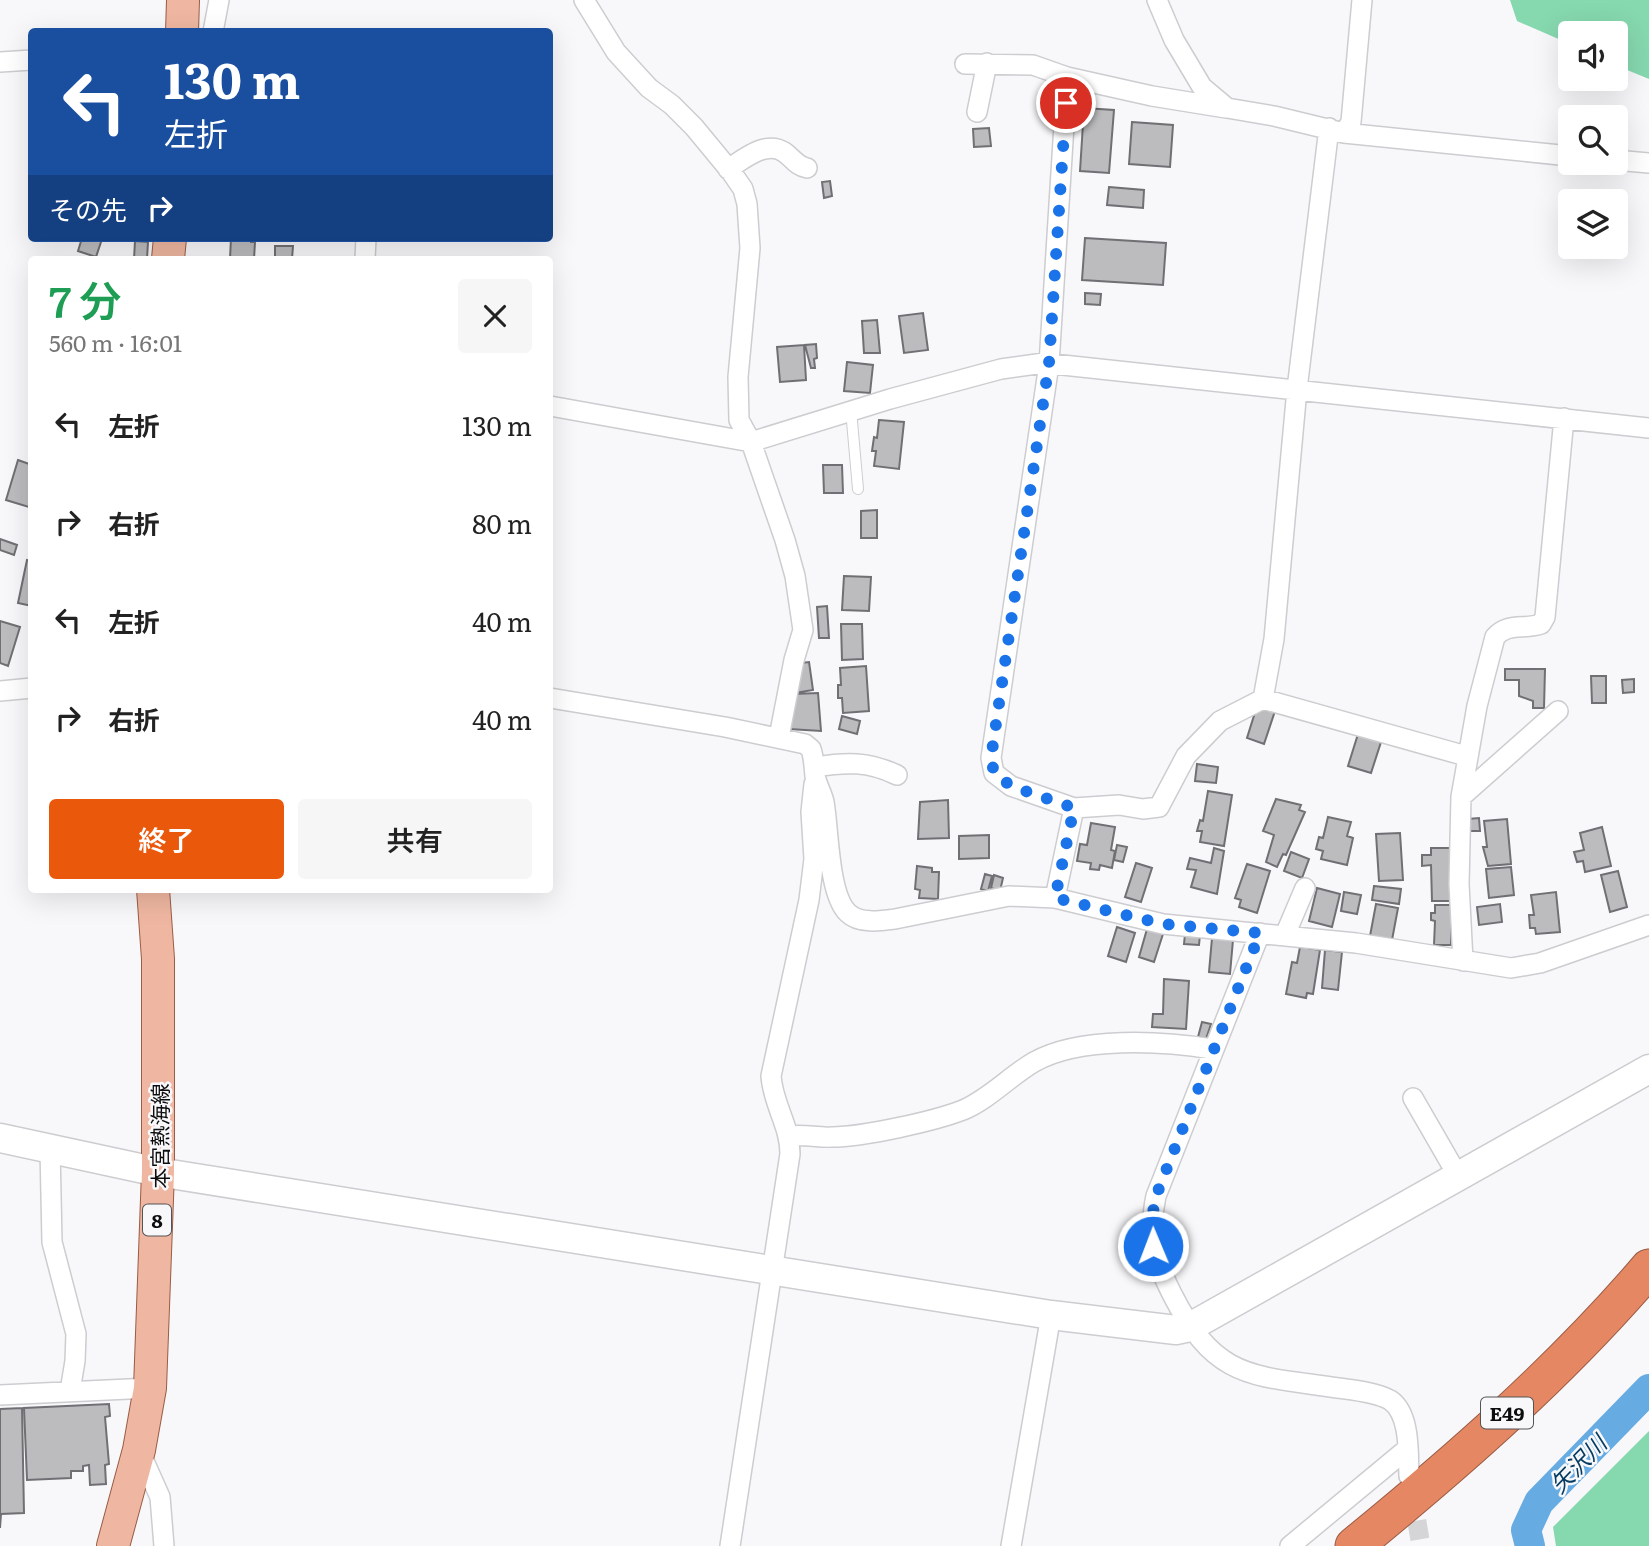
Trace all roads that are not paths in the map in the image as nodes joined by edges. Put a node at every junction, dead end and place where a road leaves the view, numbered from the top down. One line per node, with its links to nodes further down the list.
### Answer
1 (183, 0): 6 (main road)
2 (219, 0): 7 (street)
3 (584, 0): 19 (street)
4 (1157, 0): 13 (street)
5 (1362, 0): 15 (street)
6 (182, 28)
7 (214, 28)
8 (28, 60): 9 (street)
9 (0, 62)
10 (987, 63): 11 (street); 12 (street); 14 (street)
11 (965, 64)
12 (1067, 77): 13 (street); 21 (street)
13 (1227, 108): 15 (street)
14 (977, 112)
15 (1336, 130): 16 (street); 22 (street)
16 (1558, 155)
17 (1628, 161): 18 (street)
18 (1649, 163)
19 (729, 169): 20 (street); 27 (street)
20 (807, 169)
21 (1049, 363): 22 (street); 24 (street); 39 (street)
22 (1297, 389): 25 (street); 32 (street)
23 (553, 407): 27 (street)
24 (852, 410): 27 (street); 28 (lane)
25 (1564, 418): 26 (street); 35 (street)
26 (1649, 428)
27 (751, 442): 34 (street)
28 (858, 489)
29 (28, 688): 30 (street)
30 (0, 691)
31 (553, 699): 34 (street)
32 (1263, 699): 35 (street); 39 (street)
33 (1558, 711): 38 (street)
34 (779, 737): 36 (street)
35 (1466, 756): 38 (street)
36 (815, 771): 37 (street); 42 (street); 50 (street)
37 (897, 775)
38 (1461, 797): 46 (street)
39 (1074, 808): 42 (street)
40 (1305, 888): 45 (street)
41 (153, 893): 53 (main road, 本宮熱海線 / 8)
42 (1055, 898): 44 (street)
43 (1649, 925): 46 (street)
44 (1260, 933): 45 (street); 47 (street)
45 (1285, 935): 46 (street)
46 (1463, 961)
47 (1212, 1049): 50 (street); 59 (street)
48 (1649, 1069): 54 (street)
49 (1413, 1098): 54 (street)
50 (790, 1136): 56 (street)
51 (0, 1138): 52 (street)
52 (39, 1146): 53 (street); 61 (street)
53 (158, 1172): 56 (street); 60 (main road, 本宮熱海線 / 8)
54 (1458, 1176): 59 (street)
55 (1649, 1268): 71 (highway, E49)
56 (773, 1270): 58 (street); 68 (street)
57 (1649, 1304): 72 (highway, E49)
58 (1051, 1315): 59 (street); 69 (street)
59 (1190, 1327): 63 (street)
60 (150, 1388): 61 (street); 64 (main road, 本宮熱海線 / 8)
61 (70, 1391): 62 (street)
62 (0, 1395)
63 (1408, 1449): 65 (street); 70 (street)
64 (139, 1450): 66 (main road, 本宮熱海線 / 8); 67 (street)
65 (1409, 1476)
66 (113, 1546)
67 (164, 1546)
68 (730, 1546)
69 (1011, 1546)
70 (1290, 1546)
71 (1354, 1546)
72 (1393, 1546)

